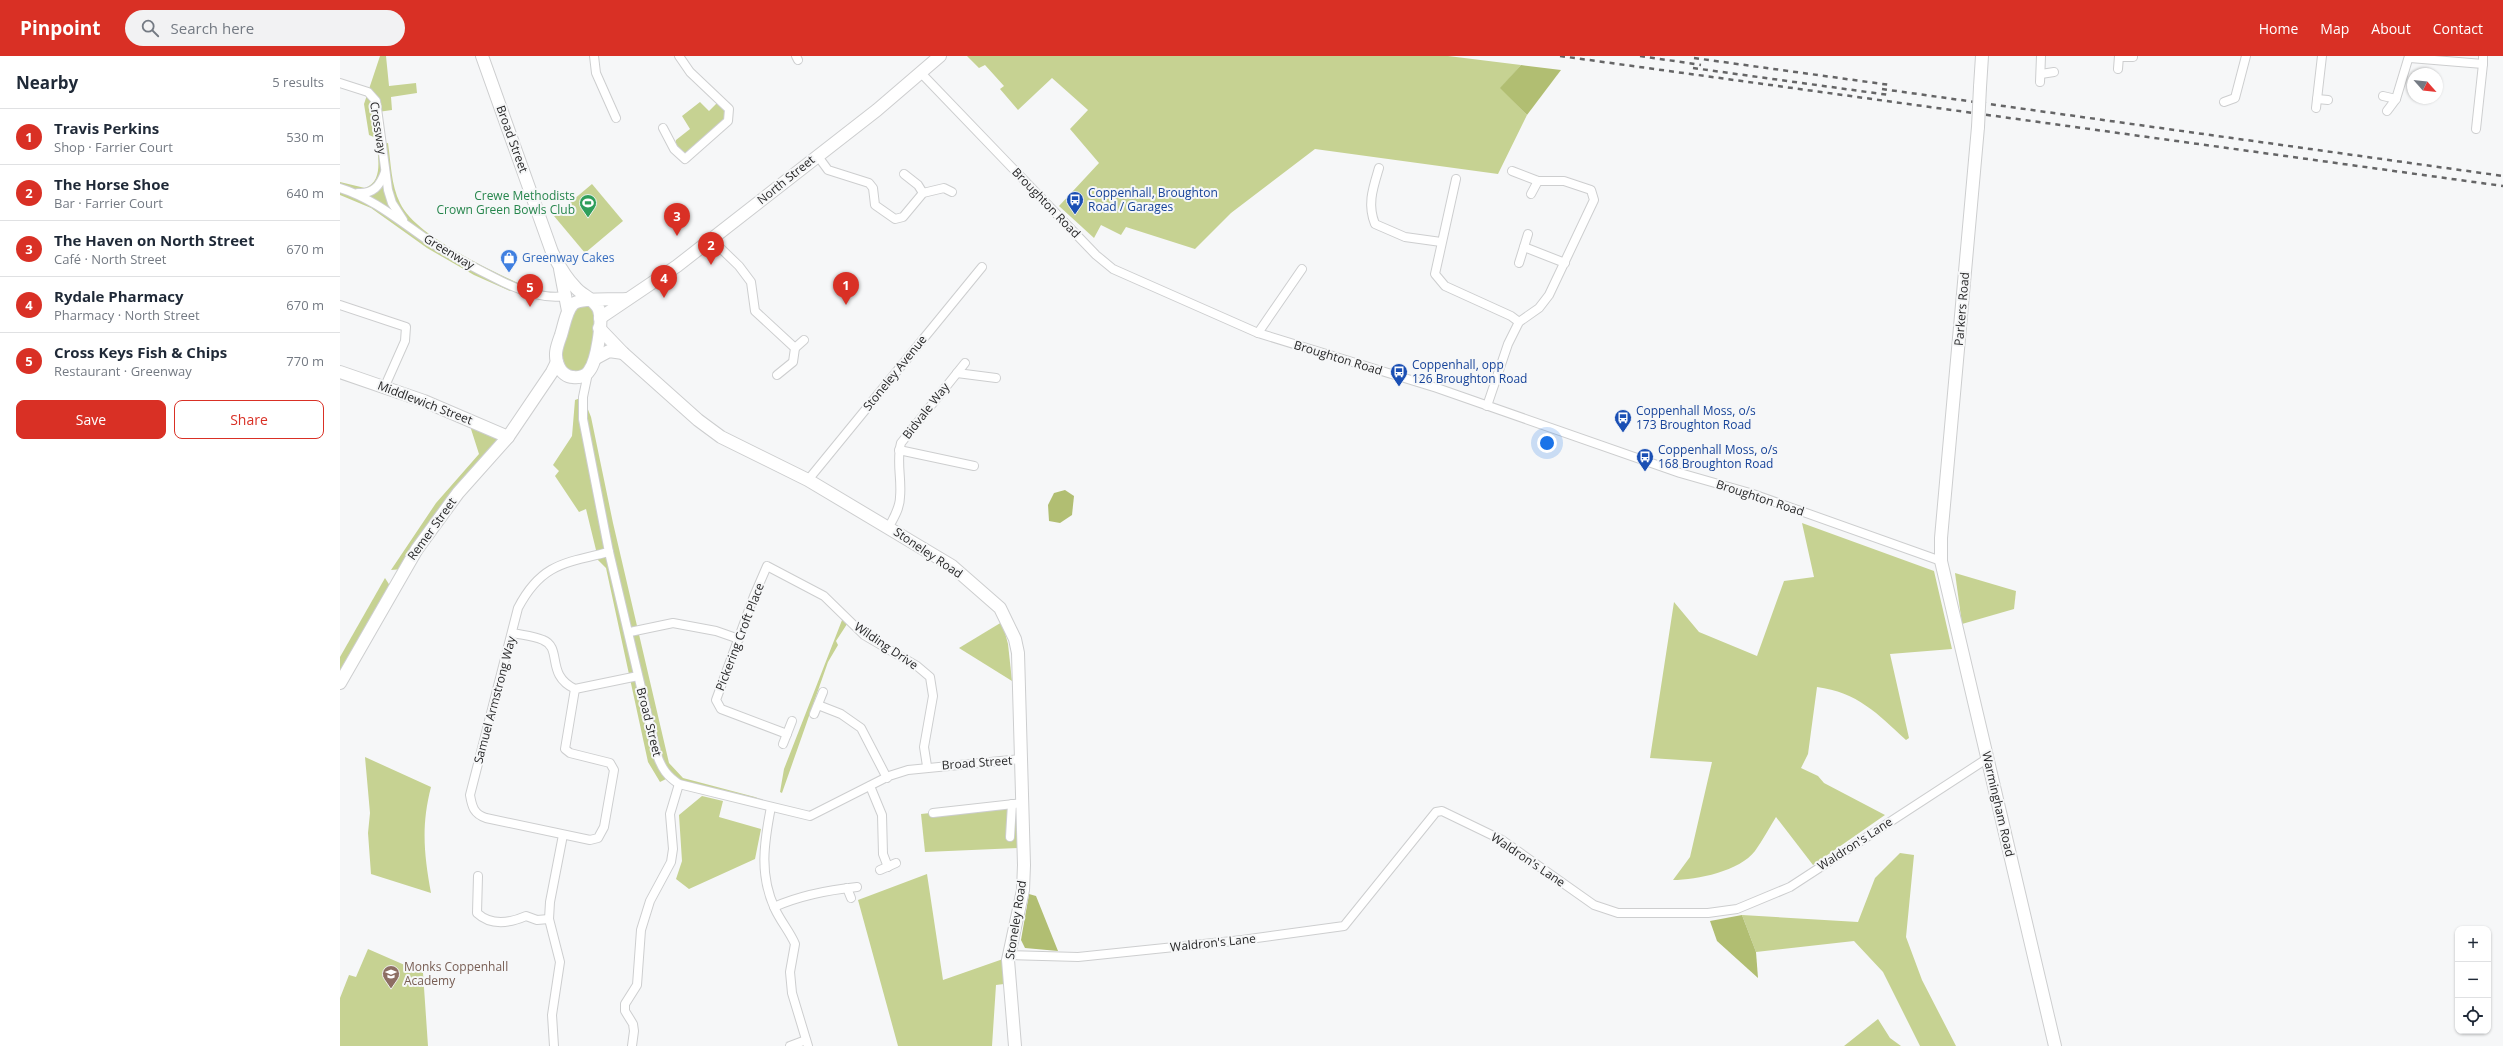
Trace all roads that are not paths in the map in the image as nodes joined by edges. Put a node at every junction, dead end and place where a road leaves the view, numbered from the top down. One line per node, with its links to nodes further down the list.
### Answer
1 (482, 56): 46 (street, Broad Street)
2 (594, 56): 24 (street)
3 (679, 56): 25 (street)
4 (940, 56): 15 (street, North Street)
5 (1982, 56): 79 (street, Parkers Road, bridge)
6 (2041, 56): 14 (street)
7 (2246, 56): 21 (street)
8 (2322, 56): 18 (street)
9 (2119, 57): 10 (street); 13 (street)
10 (2133, 57)
11 (2410, 57): 12 (street); 19 (street)
12 (2483, 60): 26 (street)
13 (2118, 69)
14 (2054, 72)
15 (921, 73): 27 (street, North Street); 56 (street, Broughton Road)
16 (340, 83): 29 (street, Crossway)
17 (2383, 96): 19 (street)
18 (2317, 99): 20 (street); 22 (street)
19 (2396, 99): 23 (street)
20 (2328, 100)
21 (2224, 102)
22 (2316, 108)
23 (2387, 111)
24 (616, 118)
25 (664, 128)
26 (2476, 129)
27 (817, 155): 37 (street); 41 (street, North Street)
28 (1379, 168): 42 (street)
29 (385, 171): 35 (street, Crossway); 39 (street, Crossway)
30 (1512, 171): 33 (street)
31 (904, 174): 37 (street)
32 (1456, 179): 42 (street)
33 (1538, 181): 38 (street); 45 (street)
34 (340, 188): 35 (street, Greenway)
35 (354, 192): 39 (street, Greenway)
36 (952, 192): 37 (street)
37 (923, 193)
38 (1531, 194)
39 (408, 226): 49 (street, Greenway)
40 (1528, 234): 43 (street)
41 (711, 239): 50 (street, North Street); 58 (street)
42 (1441, 242): 54 (street)
43 (1524, 247): 44 (street); 45 (street)
44 (1519, 263)
45 (1564, 263): 54 (street)
46 (560, 267): 49 (street, Broad Street); 51 (street, Broad Street)
47 (982, 267): 76 (street, Stoneley Avenue)
48 (1302, 269): 56 (street)
49 (565, 296): 53 (street, Broad Street)
50 (627, 299): 51 (street); 55 (street, North Street)
51 (590, 300): 53 (street); 55 (street, Stoneley Road)
52 (340, 305): 69 (street)
53 (568, 311): 61 (street)
54 (1519, 322): 72 (street)
55 (600, 323): 59 (street, Stoneley Road); 60 (street)
56 (1258, 333): 72 (street, Broughton Road)
57 (804, 340): 58 (street)
58 (795, 348): 66 (street)
59 (623, 352): 60 (street); 76 (street, Stoneley Road)
60 (596, 358): 65 (street)
61 (557, 362): 67 (street); 70 (street, Remer Street)
62 (965, 364): 64 (street, Bidvale Way)
63 (340, 372): 69 (street, Middlewich Street)
64 (957, 372): 68 (street, Bidvale Way); 74 (street, Bidvale Way)
65 (588, 373): 67 (street, Remer Street); 71 (street, Broad Street)
66 (777, 375)
67 (570, 377): 70 (street, Remer Street); 71 (street, Broad Street)
68 (996, 378)
69 (385, 386): 73 (street, Middlewich Street)
70 (542, 387): 73 (street, Remer Street)
71 (583, 397): 78 (street, Broad Street)
72 (1487, 406): 79 (street, Broughton Road)
73 (508, 437): 85 (street, Remer Street)
74 (899, 450): 75 (street, Bidvale Way); 77 (street, Bidvale Way)
75 (974, 466)
76 (808, 480): 77 (street, Stoneley Road)
77 (889, 527): 94 (street, Stoneley Road)
78 (609, 552): 81 (street, Broad Street); 82 (street, Samuel Armstrong Way)
79 (1941, 561): 93 (street, Warmingham Road)
80 (767, 566): 83 (street, Pickering Croft Place); 95 (street, Wilding Drive)
81 (630, 632): 83 (street); 84 (street, Broad Street)
82 (512, 633): 86 (street); 102 (street, Samuel Armstrong Way)
83 (738, 639): 91 (street, Pickering Croft Place)
84 (638, 676): 86 (street); 97 (street, Broad Street)
85 (340, 683)
86 (574, 689): 102 (street, Samuel Armstrong Way)
87 (823, 692): 88 (street)
88 (818, 705): 89 (street); 96 (street)
89 (814, 714)
90 (792, 721): 91 (street)
91 (787, 734): 92 (street)
92 (783, 744)
93 (1988, 758): 111 (street, Waldron's Lane); 117 (street, Warmingham Road)
94 (1021, 760): 95 (street, Broad Street); 99 (street, Stoneley Road)
95 (927, 766): 96 (street, Broad Street)
96 (887, 778): 98 (street, Broad Street)
97 (680, 784): 100 (street, Broad Street); 114 (street)
98 (870, 786): 100 (street, Broad Street); 104 (street)
99 (1017, 804): 101 (street); 103 (street); 111 (street, Stoneley Road)
100 (772, 807): 109 (street)
101 (933, 813)
102 (563, 835): 110 (street)
103 (1010, 837)
104 (896, 864)
105 (478, 876): 110 (street)
106 (857, 887): 107 (street)
107 (848, 888): 108 (street); 109 (street)
108 (851, 898)
109 (774, 908): 112 (street)
110 (549, 918): 113 (street)
111 (1008, 955): 116 (street, Stoneley Road)
112 (807, 1043): 115 (street)
113 (554, 1046)
114 (632, 1046)
115 (790, 1046)
116 (1015, 1046)
117 (2055, 1046)

